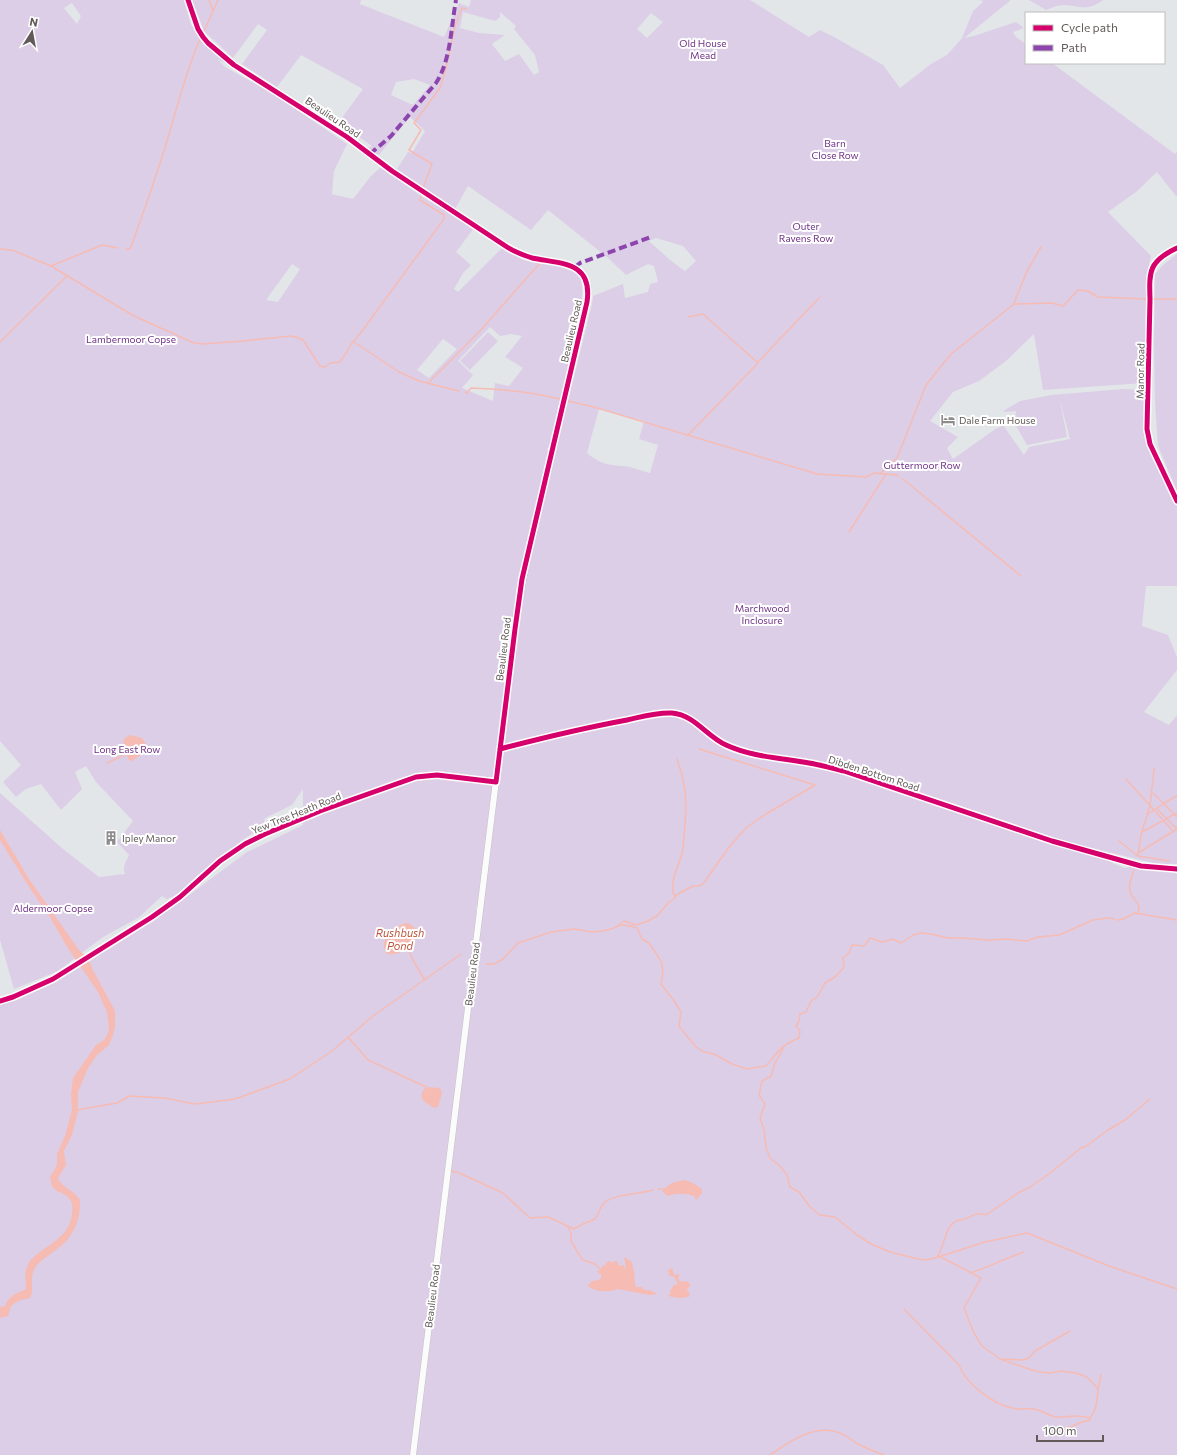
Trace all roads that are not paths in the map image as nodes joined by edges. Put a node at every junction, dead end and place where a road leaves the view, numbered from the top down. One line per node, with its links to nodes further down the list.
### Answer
1 (188, 0): 4 (street, Beaulieu Road)
2 (1177, 248): 3 (street, Manor Road)
3 (1177, 501)
4 (500, 749): 5 (street, Beaulieu Road); 6 (street, Dibden Bottom Road)
5 (496, 782): 7 (street, Yew Tree Heath Road); 8 (street, Beaulieu Road)
6 (1177, 869)
7 (0, 1001)
8 (413, 1455)

